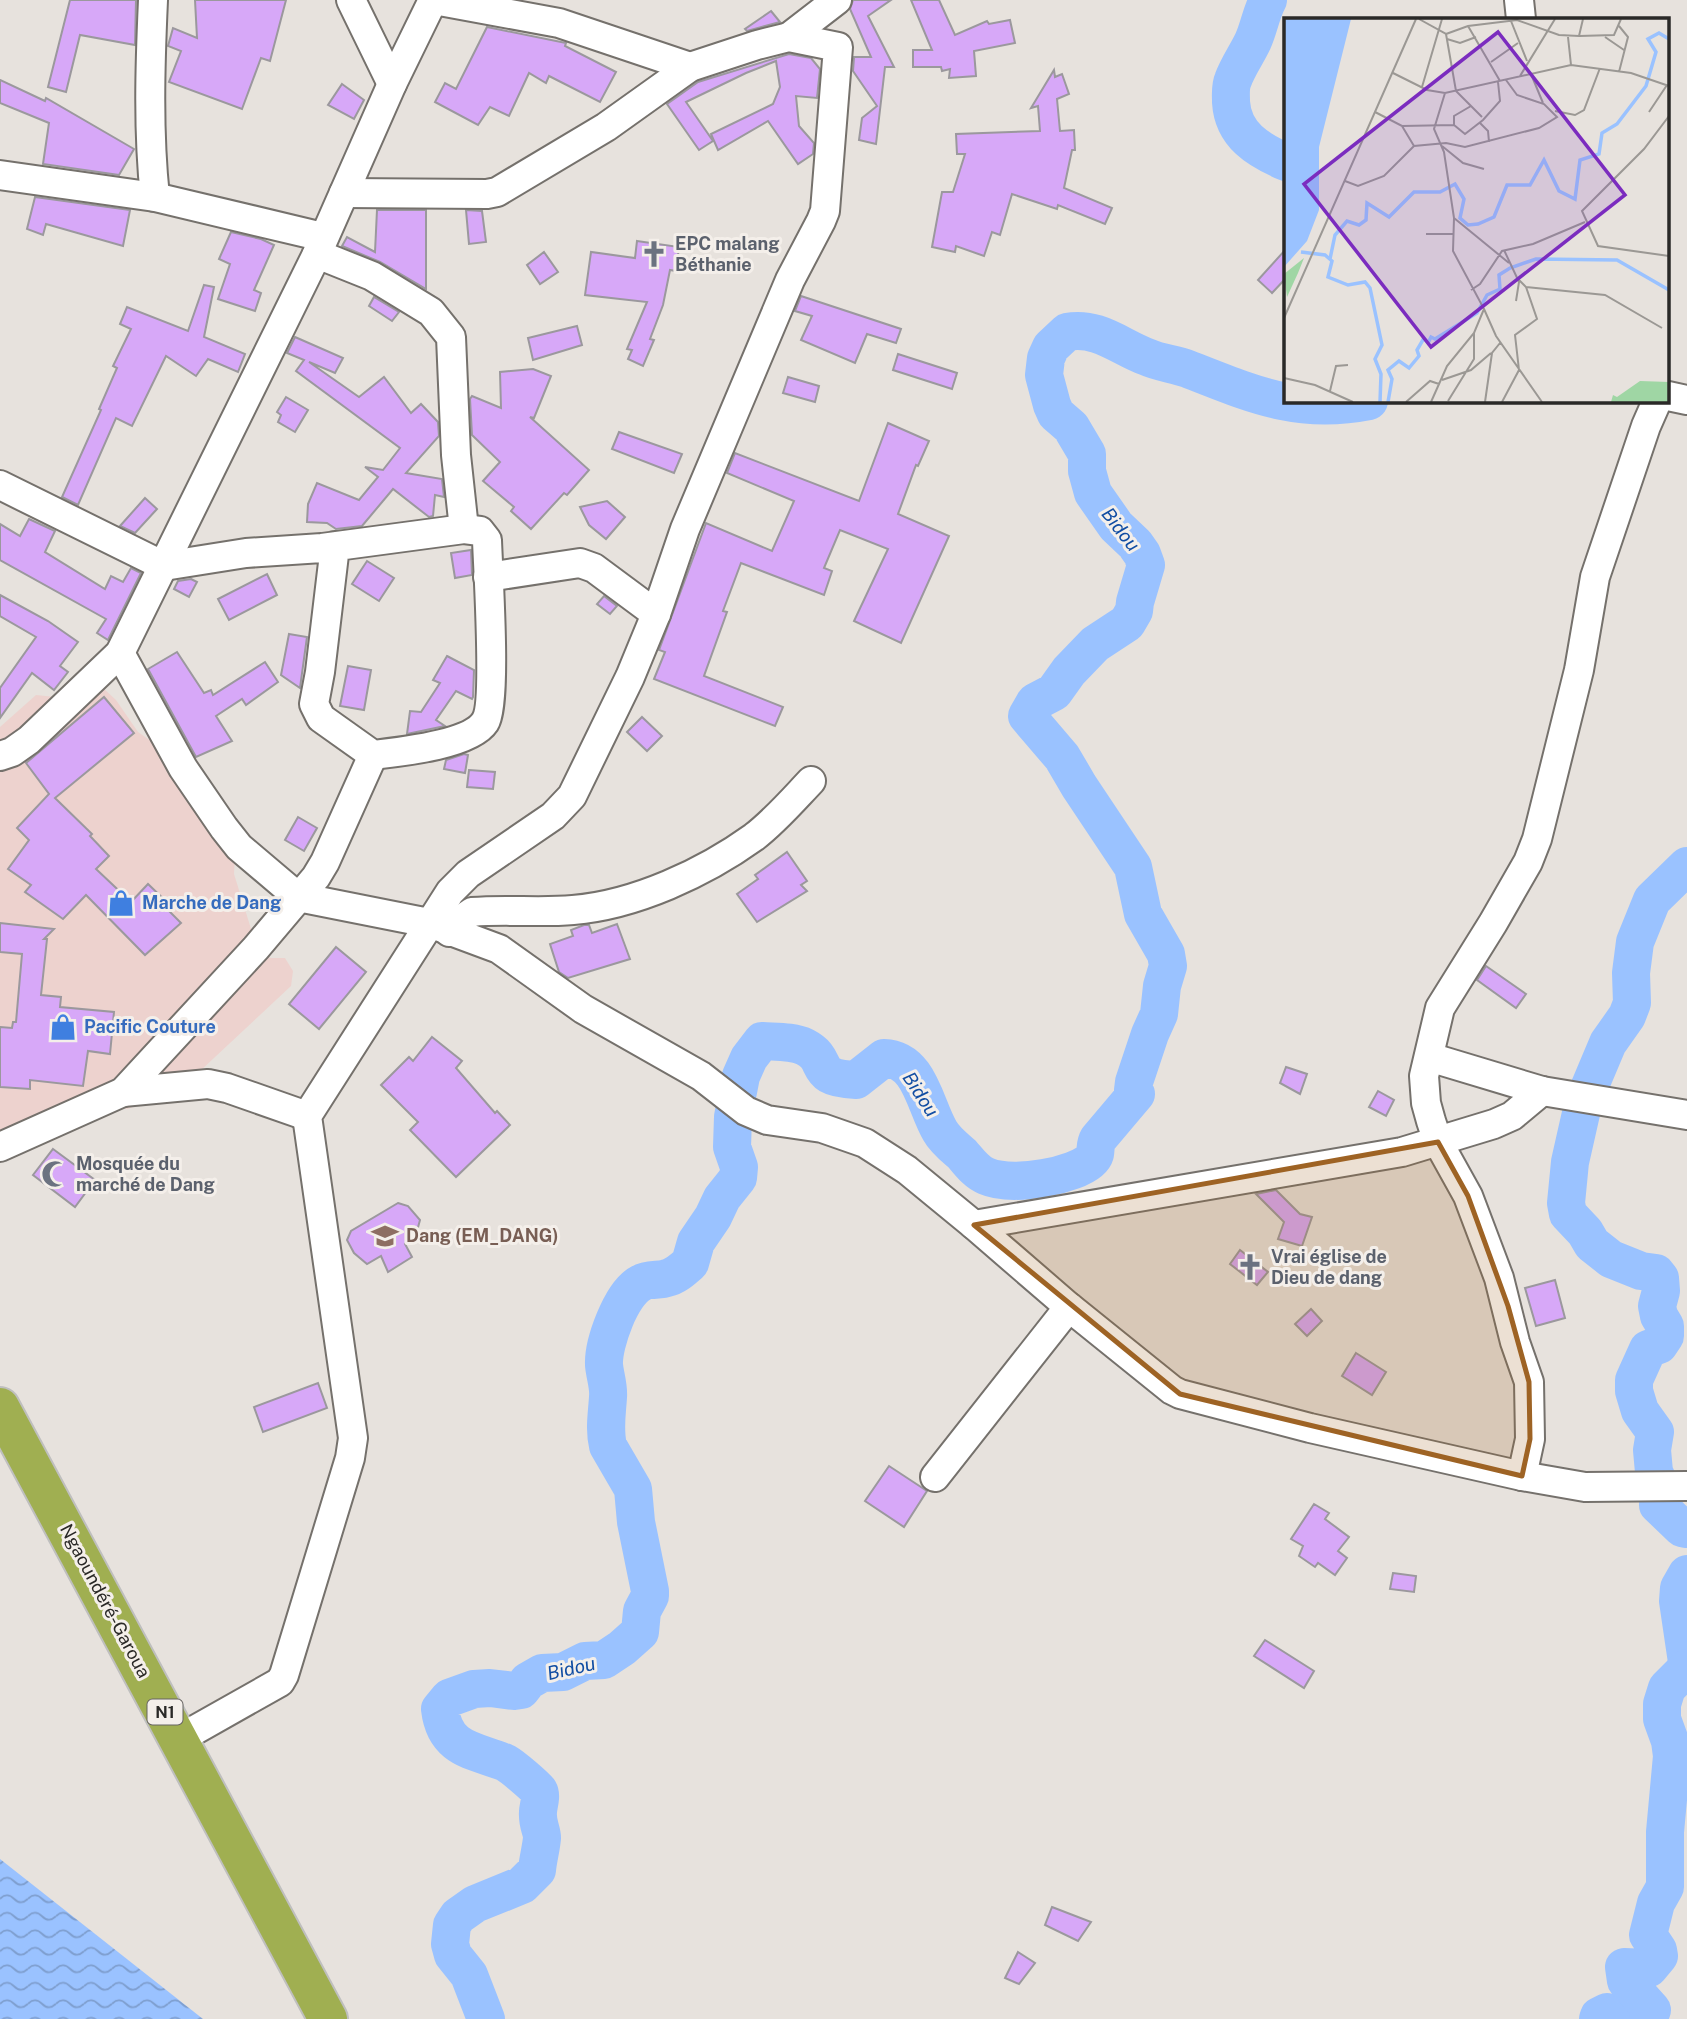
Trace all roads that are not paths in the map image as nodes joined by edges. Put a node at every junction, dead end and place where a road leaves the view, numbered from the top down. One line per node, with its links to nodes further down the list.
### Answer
1 (153, 0): 12 (street)
2 (351, 0): 9 (street)
3 (434, 0): 8 (street); 9 (street)
4 (837, 0): 7 (street)
5 (1519, 0): 6 (street)
6 (1521, 18)
7 (789, 37): 8 (street); 20 (street)
8 (690, 67): 11 (street)
9 (392, 85): 11 (street)
10 (0, 175): 12 (street)
11 (344, 193): 13 (street)
12 (155, 197): 13 (street)
13 (320, 245): 16 (street); 18 (street)
14 (1657, 402): 27 (street)
15 (0, 485): 18 (street)
16 (464, 529): 17 (street); 19 (street)
17 (335, 546): 18 (street); 22 (street)
18 (164, 566): 21 (street)
19 (488, 576): 20 (street); 22 (street)
20 (656, 614): 26 (street)
21 (120, 653): 23 (street); 25 (street)
22 (373, 755): 25 (street)
23 (0, 756)
24 (811, 781): 26 (street)
25 (298, 897): 26 (street); 29 (street)
26 (439, 928): 31 (street); 34 (street)
27 (1429, 1057): 28 (street); 32 (street)
28 (1542, 1091): 30 (street); 32 (street)
29 (123, 1092): 31 (street); 33 (street)
30 (1686, 1115)
31 (307, 1116): 40 (street)
32 (1438, 1142): 34 (street); 37 (street)
33 (0, 1147)
34 (974, 1225): 35 (street)
35 (1069, 1307): 37 (street); 38 (street)
36 (0, 1407): 40 (highway, Ngaoundéré-Garoua / N1)
37 (1522, 1476): 39 (street)
38 (935, 1477)
39 (1667, 1486)
40 (179, 1739): 41 (highway, Ngaoundéré-Garoua / N1)
41 (328, 2019)

